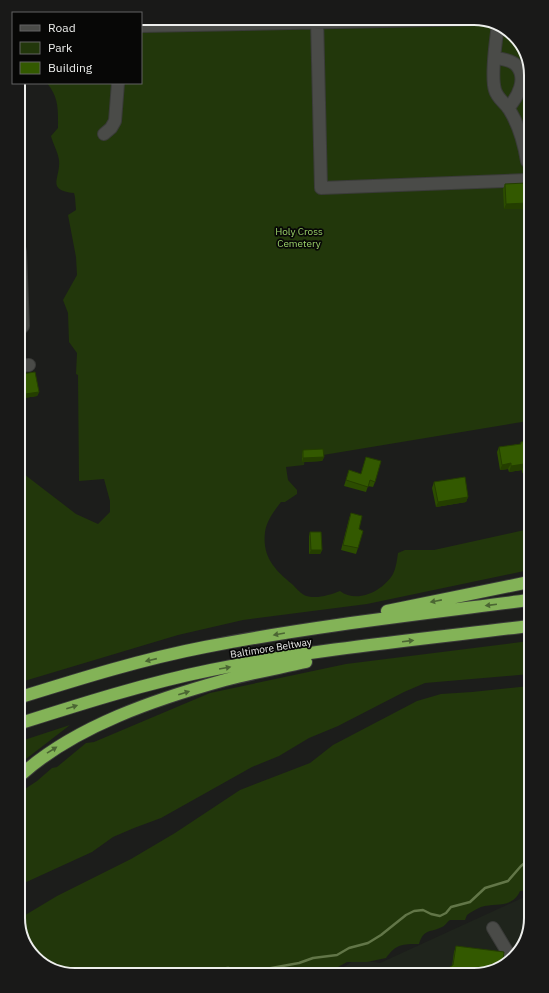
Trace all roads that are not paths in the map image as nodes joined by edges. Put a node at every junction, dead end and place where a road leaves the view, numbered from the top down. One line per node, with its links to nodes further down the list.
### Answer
1 (162, 25): 3 (lane)
2 (317, 25): 10 (lane)
3 (142, 26)
4 (497, 31): 5 (lane)
5 (495, 58): 7 (lane); 7 (lane)
6 (118, 84): 8 (lane)
7 (508, 108): 9 (lane)
8 (104, 134)
9 (524, 147)
10 (524, 180)
11 (524, 583): 14 (highway, one-way to 14)
12 (524, 601): 14 (highway, Baltimore Beltway, one-way to 14)
13 (524, 627): 15 (highway, Baltimore Beltway, one-way to 13)
14 (296, 631): 16 (highway, Baltimore Beltway, one-way to 16)
15 (369, 646): 17 (highway, Baltimore Beltway, one-way to 15); 18 (highway, one-way to 15)
16 (25, 696)
17 (25, 722)
18 (25, 771)
19 (493, 928): 20 (lane)
20 (509, 954)

